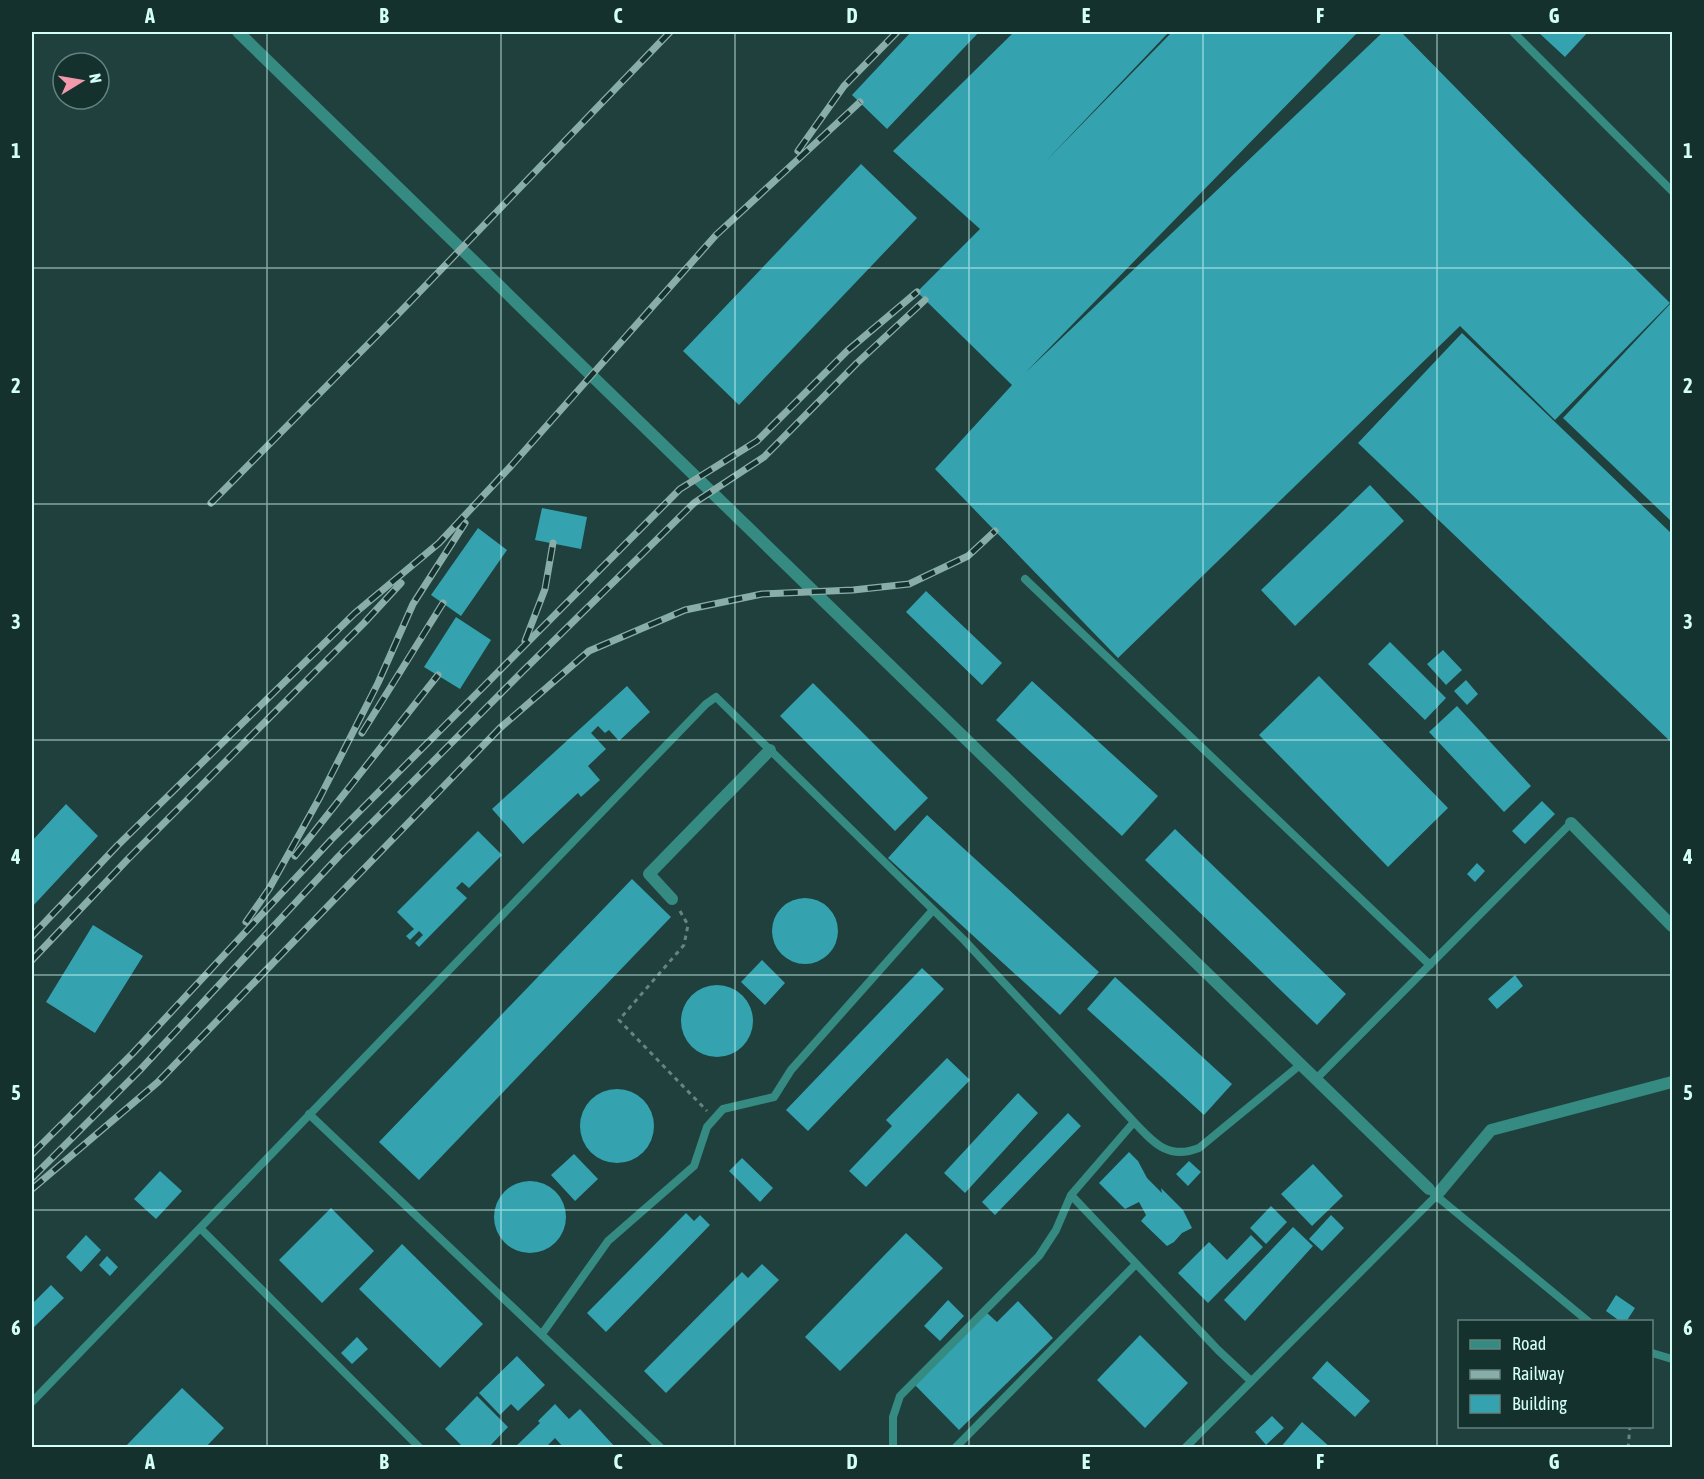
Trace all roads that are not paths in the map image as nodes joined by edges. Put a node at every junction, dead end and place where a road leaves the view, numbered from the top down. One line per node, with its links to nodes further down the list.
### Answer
1 (238, 32): 11 (street)
2 (1513, 32): 3 (lane)
3 (1672, 191)
4 (1025, 579): 10 (lane)
5 (770, 750): 7 (street); 8 (lane); 14 (lane)
6 (1572, 823): 9 (street); 10 (lane)
7 (672, 899)
8 (933, 910): 15 (lane); 21 (lane)
9 (1672, 926)
10 (1430, 965): 12 (lane)
11 (1300, 1065): 12 (street); 15 (lane)
12 (1316, 1079): 16 (street)
13 (1672, 1082): 16 (street)
14 (309, 1114): 18 (lane); 21 (lane)
15 (1134, 1122): 17 (lane)
16 (1433, 1192): 20 (lane); 24 (lane)
17 (1071, 1196): 19 (lane); 28 (lane)
18 (200, 1228): 25 (lane); 26 (lane)
19 (1136, 1264): 24 (lane); 29 (lane)
20 (1587, 1320)
21 (542, 1334): 27 (lane)
22 (1653, 1353): 23 (lane)
23 (1672, 1359)
24 (1251, 1381): 30 (lane)
25 (32, 1402)
26 (420, 1448)
27 (661, 1448)
28 (893, 1448)
29 (955, 1448)
30 (1185, 1448)

